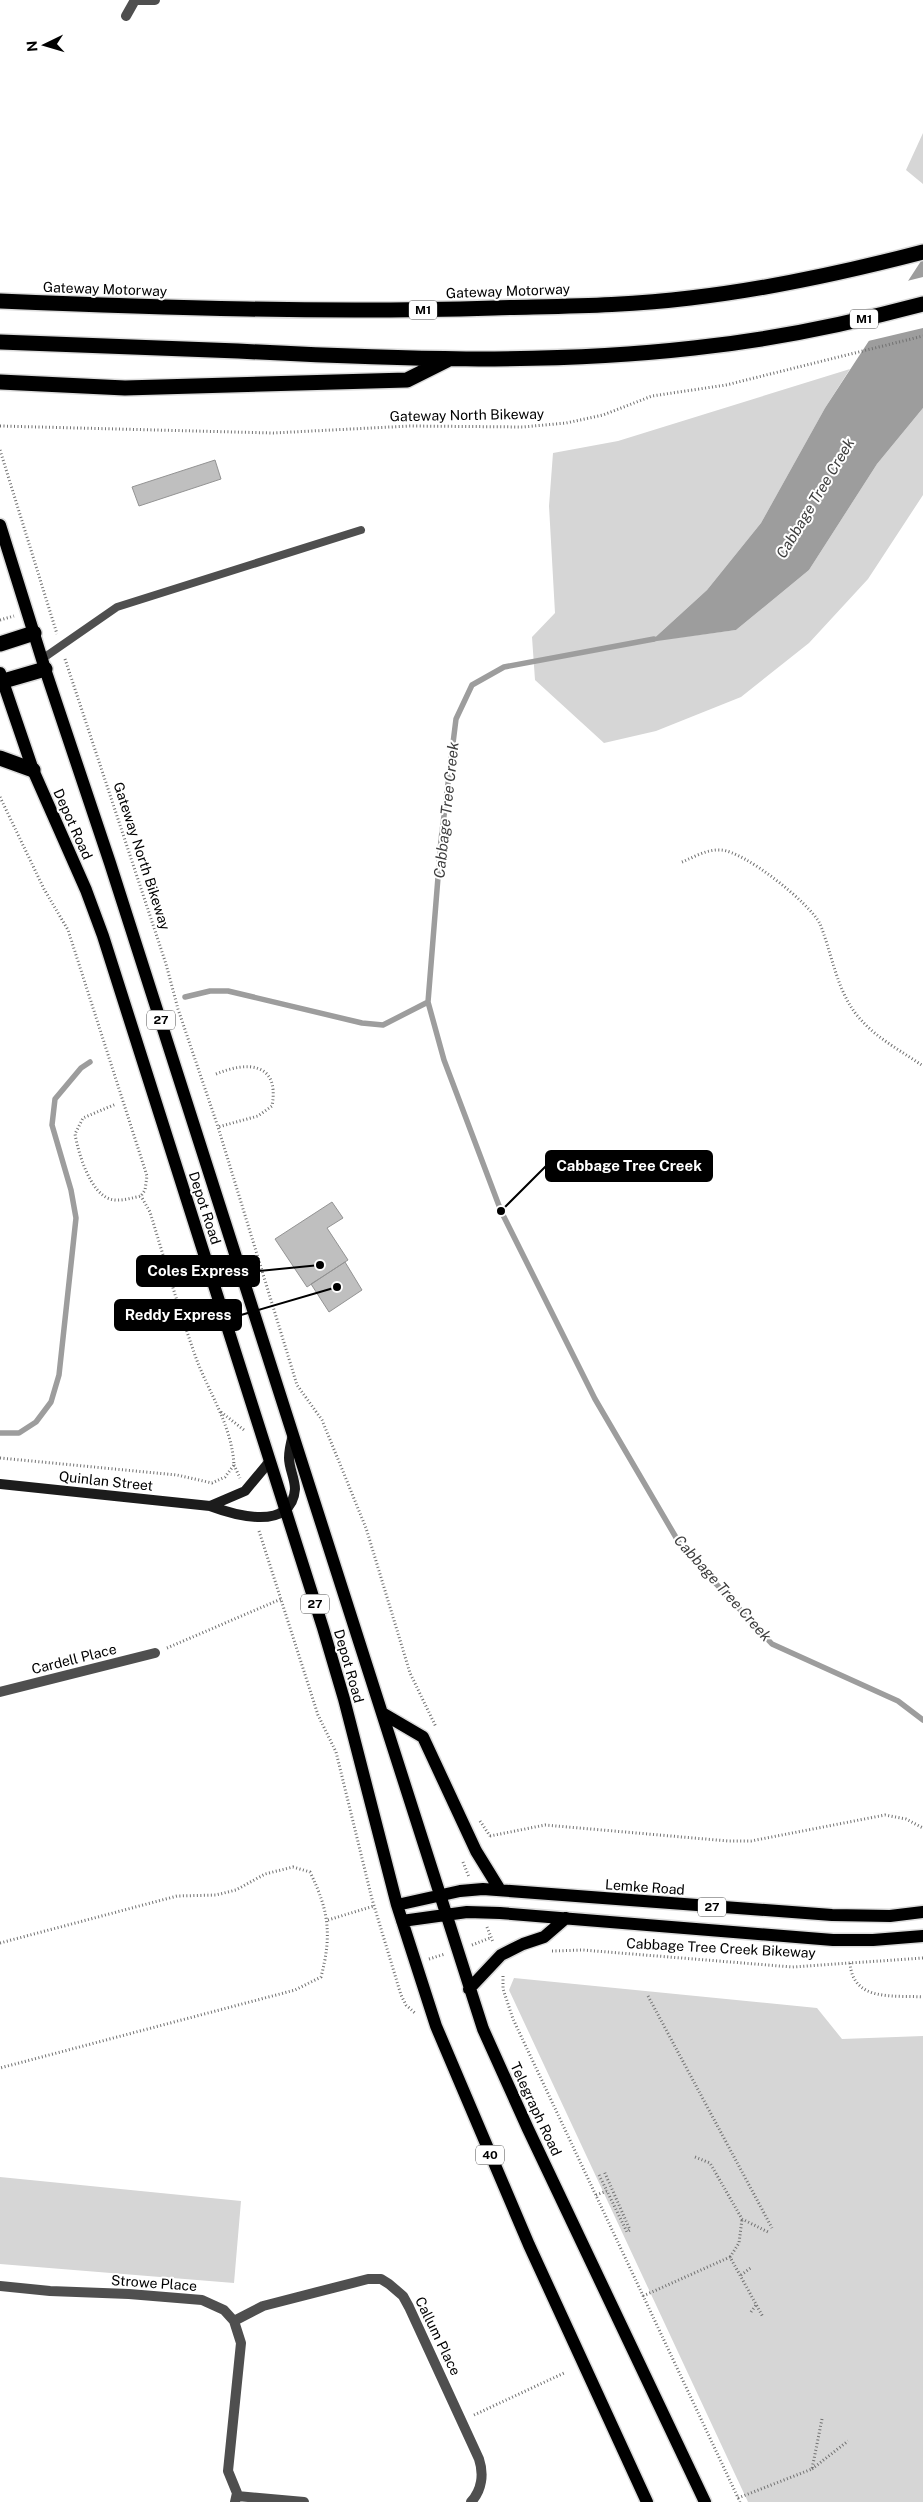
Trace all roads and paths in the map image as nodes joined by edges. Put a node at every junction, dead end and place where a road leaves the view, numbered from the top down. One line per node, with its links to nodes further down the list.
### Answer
1 (135, 0): 4 (street)
2 (139, 0): 3 (street)
3 (155, 0)
4 (126, 16)
5 (923, 252): 6 (highway, Gateway Motorway / M1)
6 (0, 301)
7 (923, 304): 10 (highway, M1)
8 (923, 336): 12 (path, Gateway North Bikeway)
9 (0, 342): 10 (highway, M1)
10 (450, 358): 11 (highway)
11 (0, 382)
12 (0, 426)
13 (0, 450): 18 (path, Gateway North Bikeway)
14 (0, 525): 16 (main road, Depot Road / 27)
15 (361, 530): 18 (lane)
16 (34, 633): 17 (highway); 19 (main road, Depot Road / 27)
17 (0, 644)
18 (61, 645): 19 (lane); 28 (path, Gateway North Bikeway)
19 (43, 664): 20 (highway); 30 (main road, Depot Road / 27)
20 (1, 679): 22 (main road, Depot Road / 27)
21 (0, 758): 22 (highway)
22 (33, 770): 32 (main road, Depot Road / 27)
23 (0, 797): 29 (path)
24 (682, 862): 25 (path)
25 (923, 1066)
26 (216, 1074): 28 (path)
27 (116, 1104): 29 (path)
28 (218, 1127): 43 (path, Gateway North Bikeway)
29 (141, 1196): 33 (path)
30 (293, 1434): 37 (street); 42 (main road, Depot Road / 27)
31 (0, 1458): 33 (path)
32 (270, 1461): 36 (street, Quinlan Street); 37 (main road, Depot Road / 27)
33 (234, 1465): 34 (path)
34 (242, 1482)
35 (0, 1484): 36 (street, Quinlan Street)
36 (210, 1506): 37 (street, Quinlan Street)
37 (284, 1510): 48 (main road, Depot Road / 27)
38 (258, 1528): 39 (path)
39 (281, 1599): 40 (path); 49 (path)
40 (155, 1653): 41 (street, Cardell Place)
41 (0, 1692)
42 (382, 1713): 46 (main road); 47 (main road, Telegraph Road)
43 (437, 1730)
44 (479, 1819): 45 (path)
45 (923, 1828)
46 (500, 1890): 47 (main road, Lemke Road / 27); 50 (main road, Lemke Road / 27)
47 (440, 1896): 48 (main road, Lemke Road / 27); 51 (main road, Telegraph Road)
48 (397, 1905): 54 (main road, 40)
49 (374, 1906): 53 (path); 64 (path)
50 (923, 1912)
51 (446, 1915): 52 (main road, 27); 54 (main road, 27); 61 (main road, Telegraph Road)
52 (566, 1918): 55 (main road, 27); 61 (main road)
53 (328, 1920): 56 (path); 65 (path)
54 (402, 1921): 92 (main road, 40)
55 (923, 1936)
56 (0, 1943)
57 (547, 1952): 59 (path, Cabbage Tree Creek Bikeway)
58 (923, 1958): 59 (path, Cabbage Tree Creek Bikeway)
59 (850, 1963): 63 (path)
60 (504, 1973): 70 (path)
61 (469, 1989): 93 (main road, Telegraph Road)
62 (648, 1996): 72 (path)
63 (923, 1998)
64 (406, 2005)
65 (0, 2068)
66 (695, 2157): 71 (path)
67 (604, 2171): 69 (path)
68 (599, 2175): 69 (path)
69 (606, 2191): 70 (path)
70 (596, 2195): 78 (path)
71 (742, 2219): 73 (path); 74 (path)
72 (772, 2228)
73 (768, 2232)
74 (730, 2257): 76 (path); 78 (path)
75 (752, 2267): 76 (path)
76 (740, 2276): 79 (path)
77 (0, 2286): 82 (street, Strowe Place)
78 (643, 2296): 89 (path)
79 (756, 2305): 80 (path); 81 (path)
80 (751, 2312)
81 (763, 2317)
82 (234, 2321): 85 (street, Callum Place); 88 (street)
83 (564, 2373): 85 (path)
84 (822, 2419): 87 (path)
85 (462, 2420): 91 (street, Callum Place)
86 (848, 2441): 87 (path)
87 (812, 2469): 89 (path)
88 (236, 2499): 90 (street)
89 (739, 2500)
90 (304, 2502)
91 (472, 2502)
92 (647, 2502)
93 (705, 2502)

